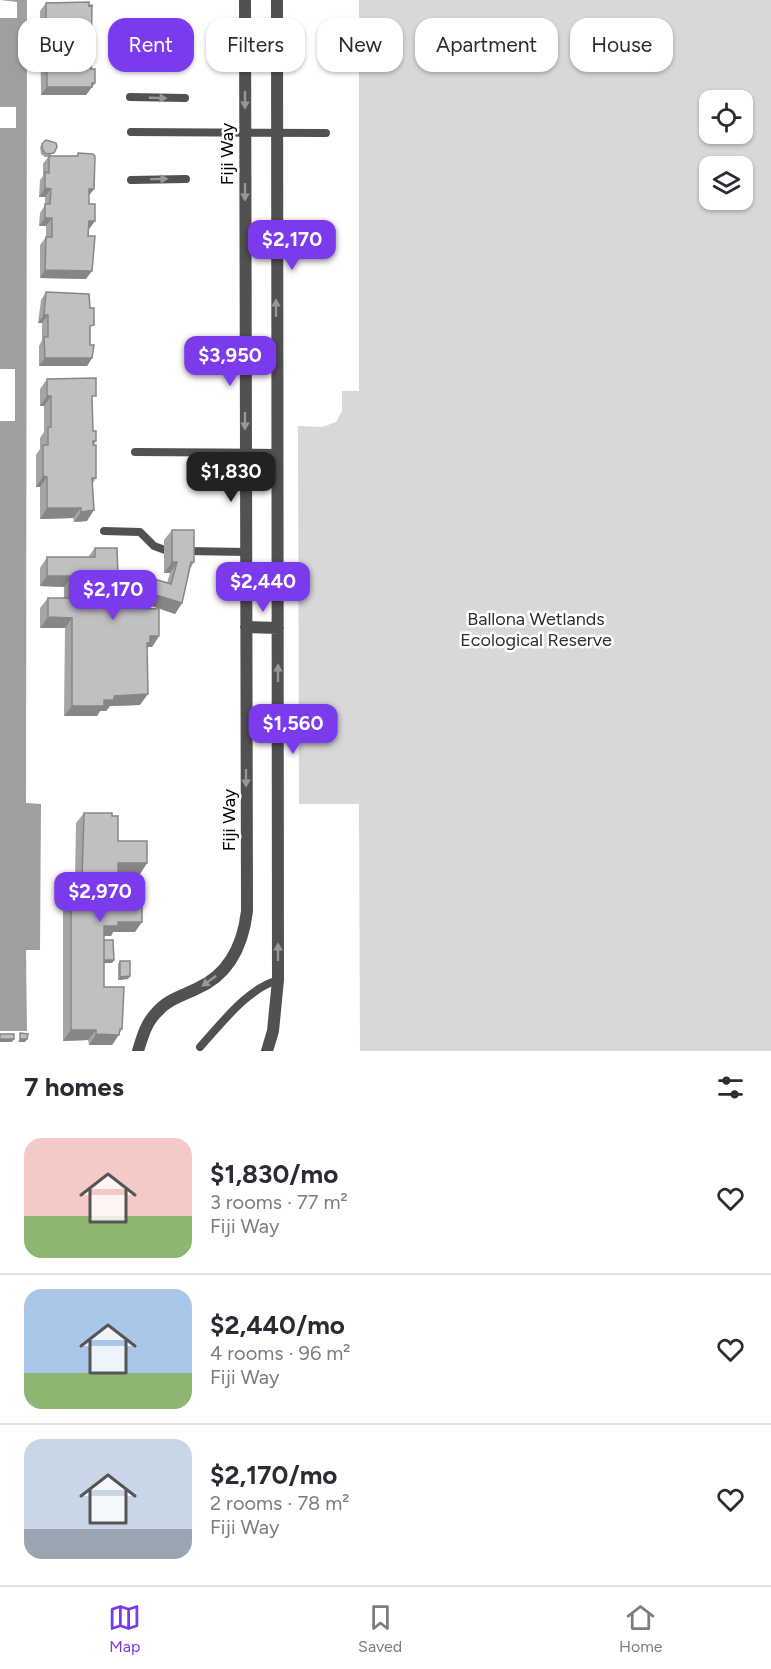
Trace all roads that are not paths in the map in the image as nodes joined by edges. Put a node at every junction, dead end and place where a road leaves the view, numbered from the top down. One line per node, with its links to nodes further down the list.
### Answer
1 (245, 0): 6 (street, Fiji Way, one-way to 6)
2 (277, 0): 7 (street)
3 (130, 97): 4 (lane, one-way to 4)
4 (185, 98)
5 (131, 132): 6 (lane)
6 (245, 133): 7 (lane); 12 (street, Fiji Way, one-way to 12)
7 (277, 133): 8 (lane); 13 (street, one-way to 7)
8 (326, 133)
9 (186, 179): 10 (lane, one-way to 9)
10 (131, 180)
11 (135, 452): 12 (lane)
12 (245, 453): 13 (lane); 17 (street, Fiji Way)
13 (277, 453): 19 (street)
14 (104, 531): 15 (lane)
15 (165, 550)
16 (187, 551): 17 (lane)
17 (246, 552): 18 (street, Fiji Way)
18 (246, 627): 19 (street); 22 (street, Fiji Way, one-way to 22)
19 (278, 628): 20 (street, one-way to 19)
20 (278, 980): 21 (lane); 23 (street)
21 (200, 1047)
22 (138, 1051)
23 (267, 1051)

